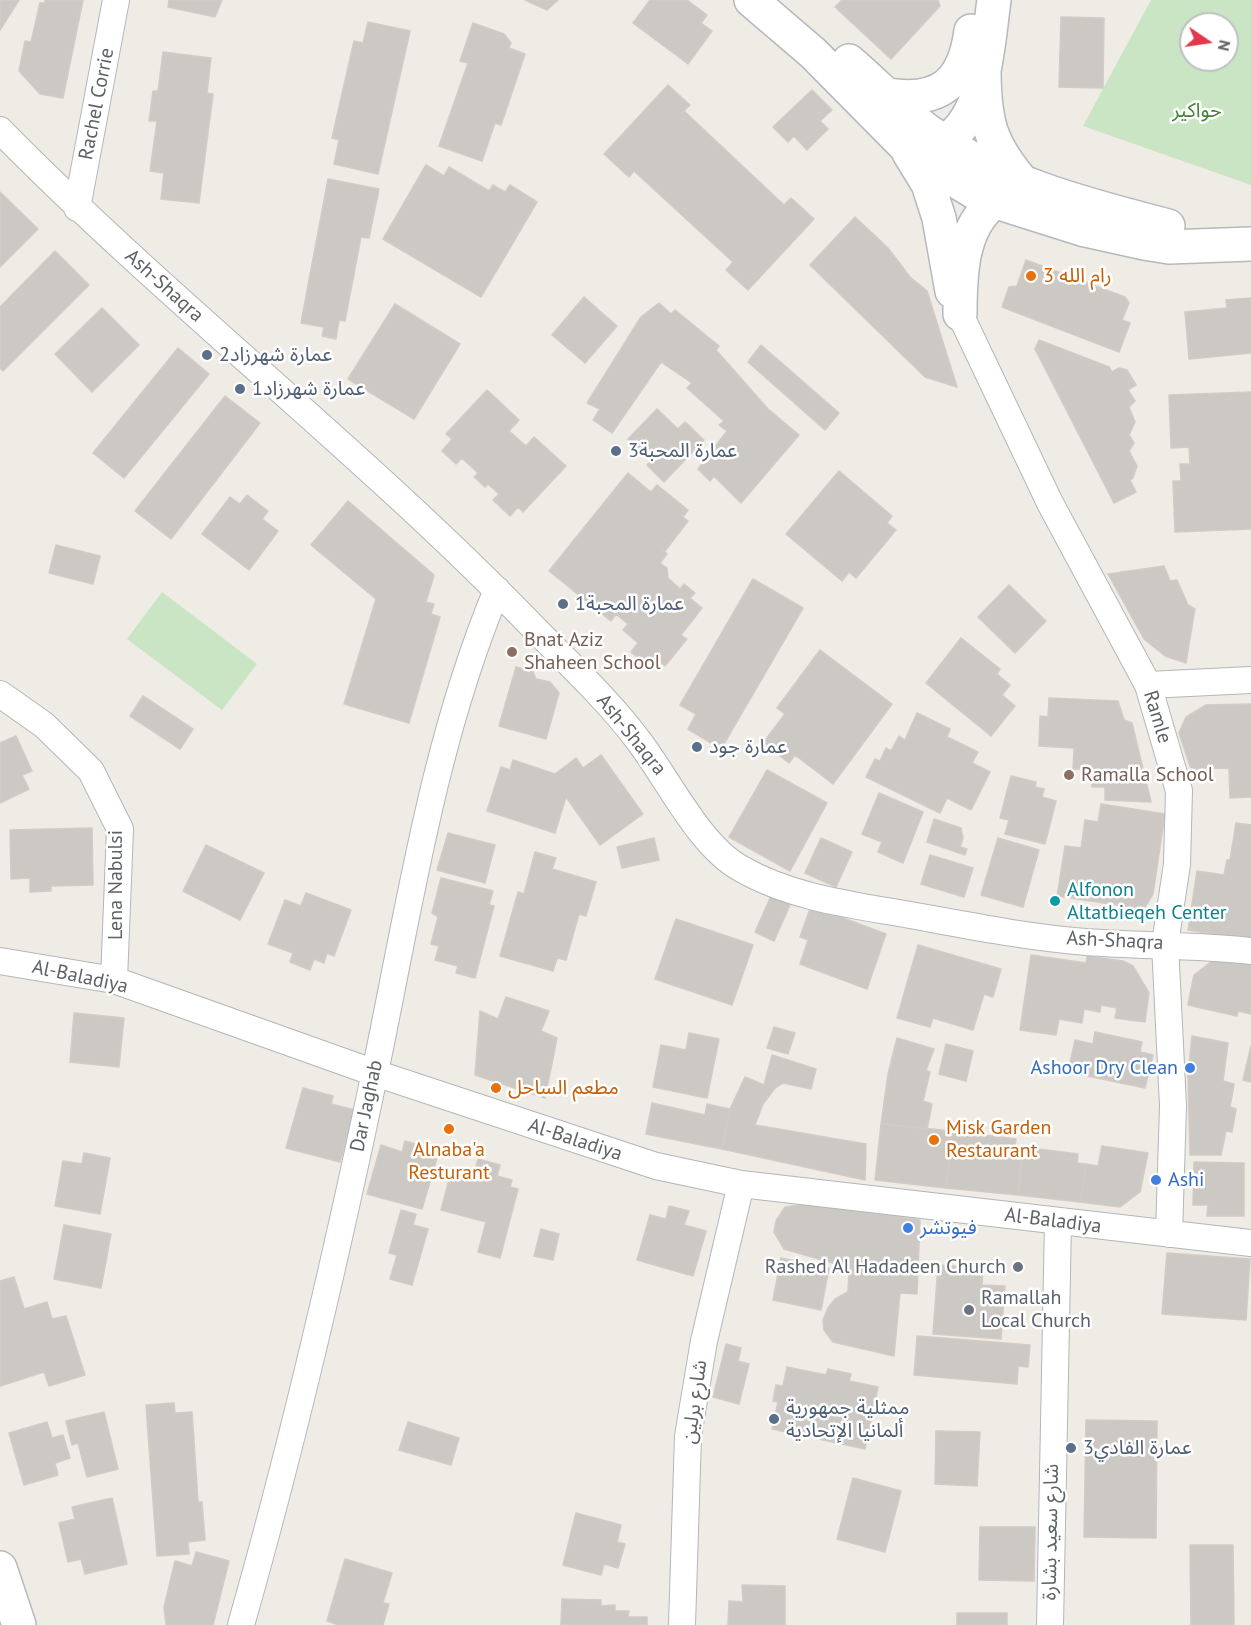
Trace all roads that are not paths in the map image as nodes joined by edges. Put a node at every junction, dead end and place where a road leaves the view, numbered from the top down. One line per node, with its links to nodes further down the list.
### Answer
1 (117, 0): 13 (street, Rachel Corrie)
2 (751, 0): 10 (main road)
3 (780, 0): 7 (main road)
4 (976, 0): 7 (main road)
5 (994, 0): 6 (main road)
6 (984, 69): 9 (main road); 11 (main road)
7 (888, 95): 9 (main road)
8 (0, 130): 13 (street, Ash-Shaqra)
9 (945, 141): 10 (main road); 11 (main road)
10 (903, 144): 12 (main road); 15 (main road)
11 (1025, 185): 12 (main road); 14 (main road)
12 (994, 201): 14 (main road); 15 (main road)
13 (76, 208): 16 (street, Ash-Shaqra)
14 (1244, 244)
15 (960, 314): 18 (street, Ramle)
16 (497, 590): 20 (street, Ash-Shaqra); 24 (street, Dar Jaghab)
17 (1251, 680): 18 (street)
18 (1149, 686): 20 (street, Ramle)
19 (0, 694): 23 (street, Lena Nabulsi)
20 (1166, 944): 21 (street, Ash-Shaqra); 27 (street, Ramle)
21 (1251, 951)
22 (0, 961): 23 (street, Al-Baladiya)
23 (114, 980): 24 (street, Al-Baladiya)
24 (375, 1073): 25 (street, Al-Baladiya); 31 (street, Dar Jaghab)
25 (741, 1184): 26 (street, Al-Baladiya); 32 (street, شارع برلين)
26 (1058, 1222): 27 (street, Al-Baladiya); 33 (street, شارع سعيد بشارة)
27 (1169, 1234): 28 (street)
28 (1251, 1244)
29 (0, 1568): 30 (main road)
30 (19, 1625)
31 (241, 1625)
32 (682, 1625)
33 (1050, 1625)

